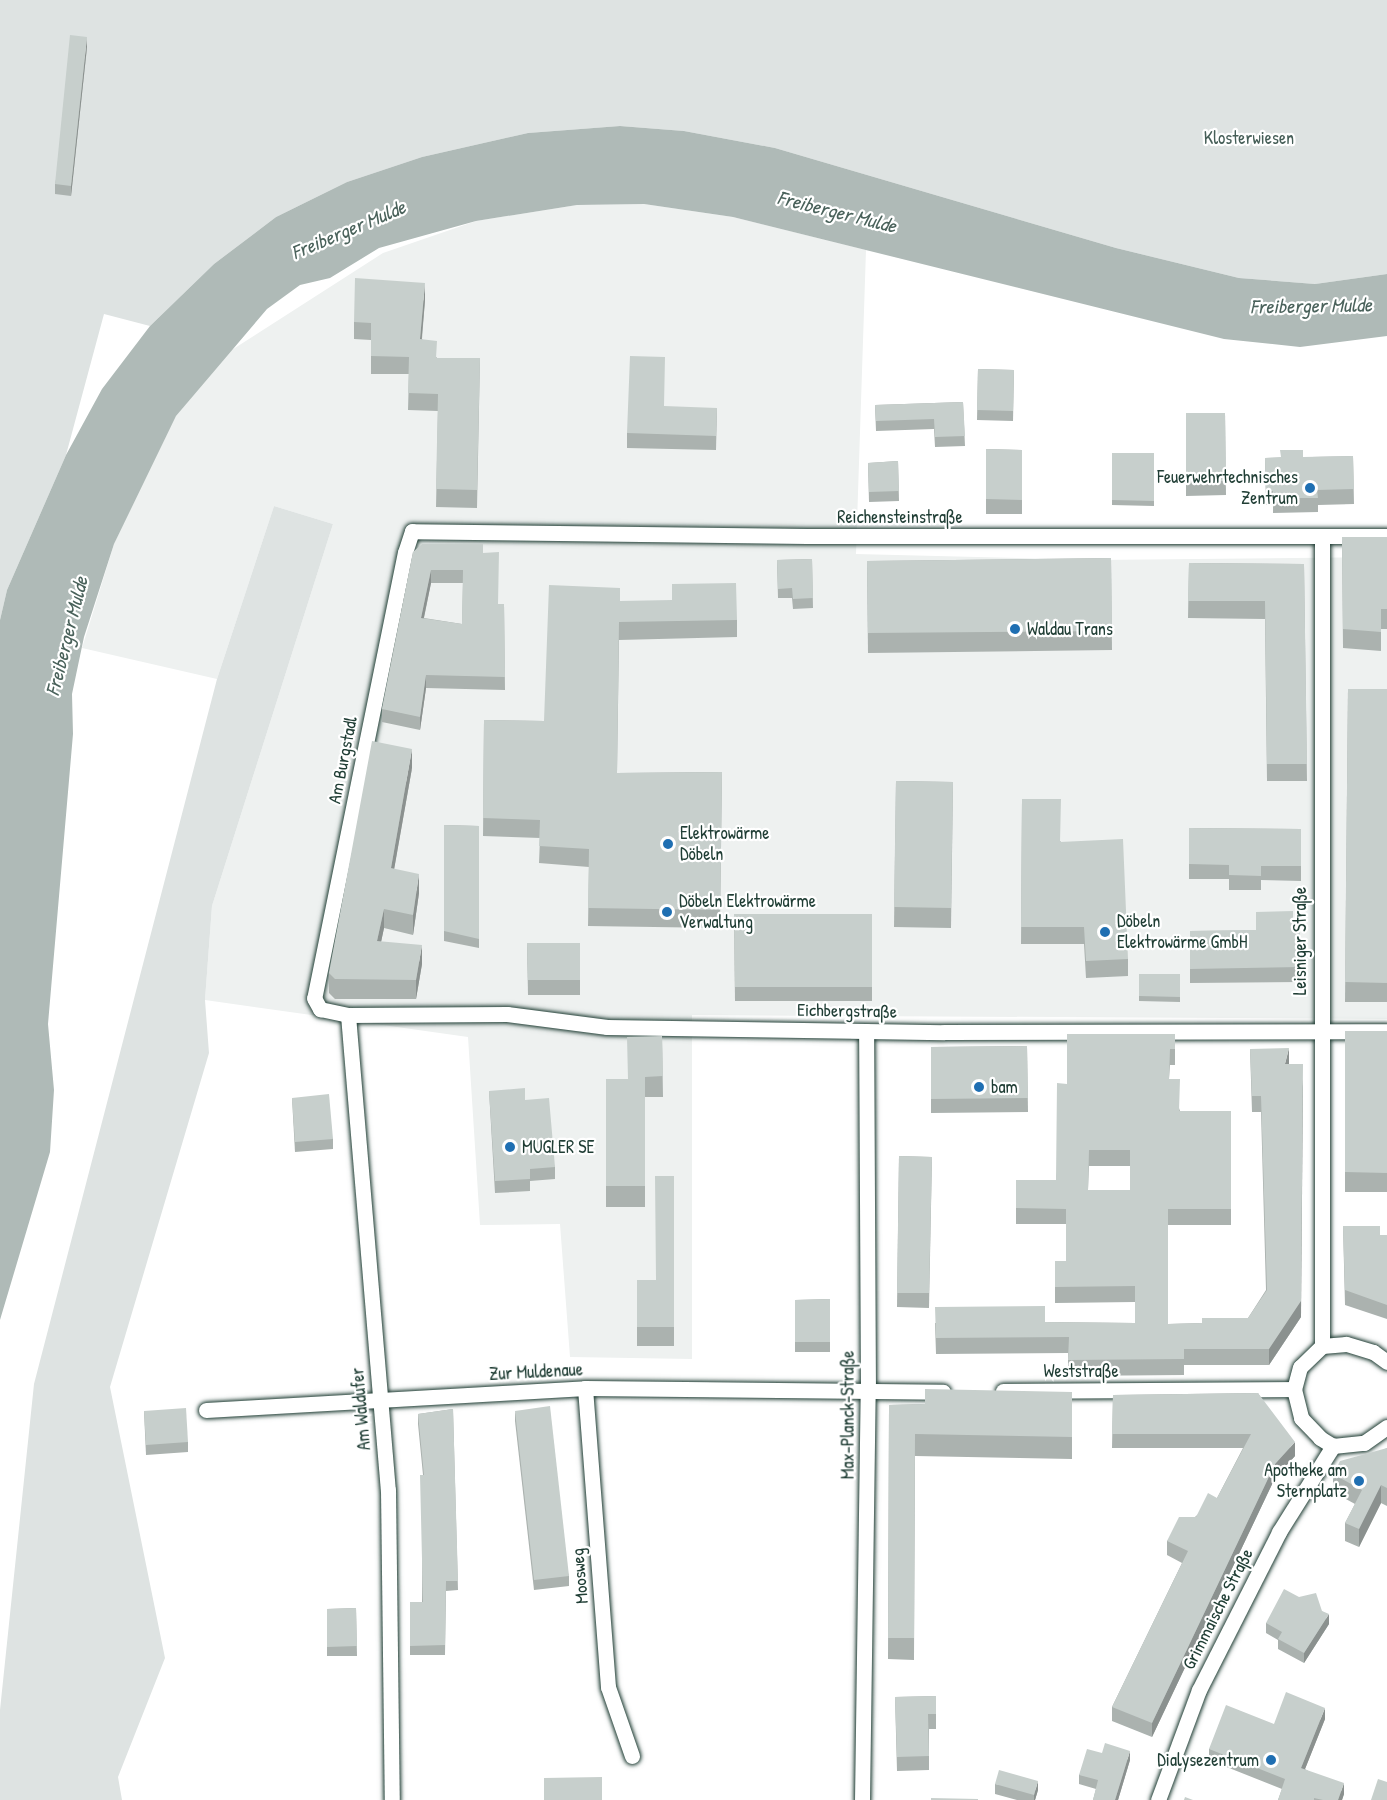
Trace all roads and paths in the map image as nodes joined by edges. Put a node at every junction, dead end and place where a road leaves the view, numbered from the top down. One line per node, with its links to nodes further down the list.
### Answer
1 (412, 531): 2 (street, Reichensteinstraße); 4 (street, Am Burgstadl)
2 (1322, 536): 3 (street, Reichensteinstraße); 6 (street, Leisniger Straße)
3 (1387, 536)
4 (314, 998): 5 (street, Eichbergstraße)
5 (348, 1015): 7 (street, Eichbergstraße); 16 (street, Am Waldufer)
6 (1319, 1030): 7 (street, Eichbergstraße); 8 (street, Eichbergstraße); 9 (street, Leisniger Straße)
7 (866, 1031): 13 (street, Max-Planck-Straße)
8 (1387, 1031)
9 (1322, 1346): 10 (street); 12 (street)
10 (1387, 1362)
11 (585, 1388): 13 (street, Zur Muldenaue); 16 (street, Zur Muldenaue); 20 (street, Moosweg)
12 (1294, 1389): 15 (street, Weststraße); 19 (street)
13 (868, 1392): 14 (street); 22 (street, Max-Planck-Straße)
14 (963, 1392)
15 (987, 1392)
16 (380, 1400): 17 (street, Zur Muldenaue); 21 (street, Am Waldufer)
17 (206, 1410)
18 (1387, 1427): 19 (street)
19 (1333, 1446): 23 (street, Grimmaische Straße)
20 (632, 1756)
21 (392, 1800)
22 (862, 1800)
23 (1158, 1800)

